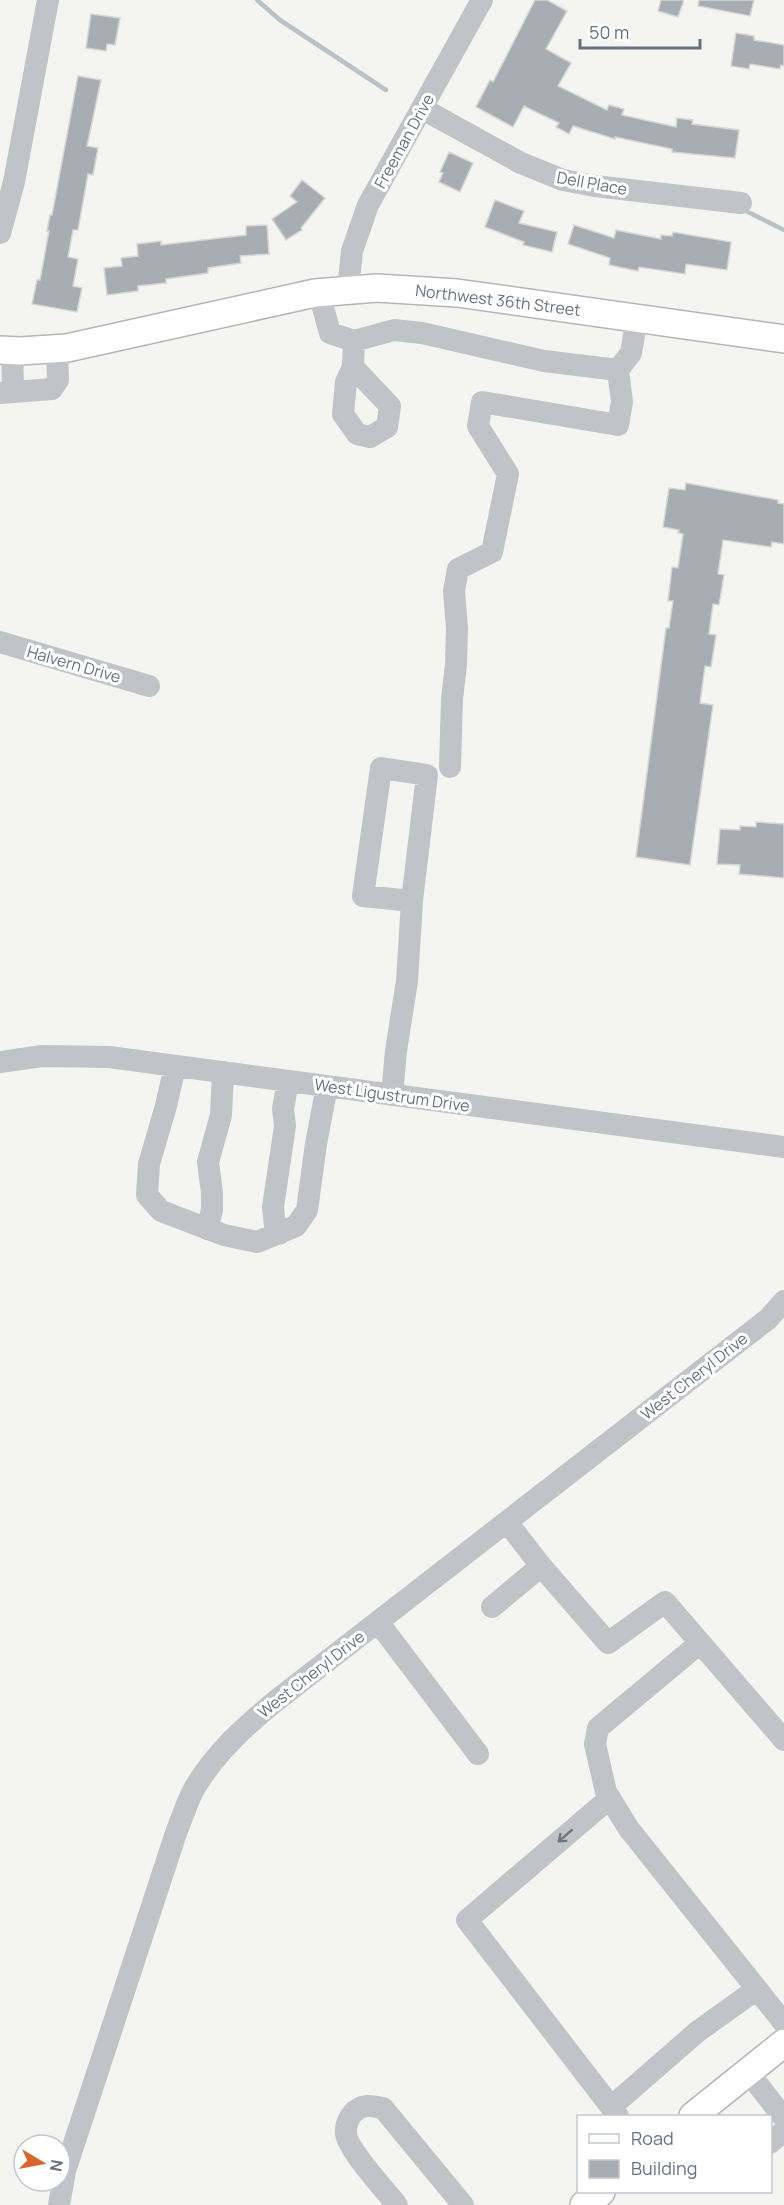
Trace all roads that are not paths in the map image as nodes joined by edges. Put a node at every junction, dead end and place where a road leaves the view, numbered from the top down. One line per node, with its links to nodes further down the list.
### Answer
1 (48, 0): 5 (street)
2 (482, 0): 3 (street, Freeman Drive)
3 (423, 109): 4 (street, Dell Place); 6 (street, Freeman Drive)
4 (741, 203)
5 (0, 233)
6 (348, 290): 7 (main road, Northwest 36th Street); 8 (main road, Northwest 36th Street)
7 (319, 293): 10 (street); 11 (main road, Northwest 36th Street)
8 (637, 318): 9 (main road, Northwest 36th Street); 14 (street)
9 (784, 339)
10 (354, 341): 13 (street); 14 (street)
11 (57, 349): 12 (main road, Northwest 36th Street); 15 (street)
12 (6, 350): 15 (street)
13 (353, 367)
14 (618, 370): 18 (street)
15 (6, 392)
16 (0, 642): 17 (street, Halvern Drive)
17 (149, 686)
18 (450, 767)
19 (412, 901): 19 (street); 25 (street)
20 (0, 1062): 21 (street, West Ligustrum Drive)
21 (175, 1066): 22 (street, West Ligustrum Drive); 27 (street)
22 (223, 1072): 23 (street, West Ligustrum Drive); 27 (street)
23 (288, 1081): 24 (street, West Ligustrum Drive); 28 (street)
24 (327, 1086): 25 (street, West Ligustrum Drive); 28 (street)
25 (392, 1095): 26 (street, West Ligustrum Drive)
26 (784, 1147)
27 (207, 1229): 28 (street)
28 (279, 1234)
29 (784, 1301): 30 (street, West Cheryl Drive)
30 (507, 1522): 31 (street); 33 (street, West Cheryl Drive)
31 (541, 1566): 32 (street); 34 (street)
32 (492, 1606)
33 (378, 1622): 36 (street); 48 (street, West Cheryl Drive)
34 (700, 1643): 35 (street); 37 (street)
35 (784, 1740)
36 (478, 1754)
37 (610, 1798): 38 (street); 42 (street, one-way to 42)
38 (758, 1989): 39 (street); 42 (street)
39 (784, 2023)
40 (784, 2043): 41 (main road)
41 (748, 2072): 43 (street); 44 (main road)
42 (614, 2112)
43 (772, 2113)
44 (694, 2115)
45 (784, 2132): 46 (street)
46 (772, 2142)
47 (600, 2193): 51 (main road)
48 (59, 2205)
49 (397, 2205): 50 (street)
50 (463, 2205)
51 (584, 2205)

